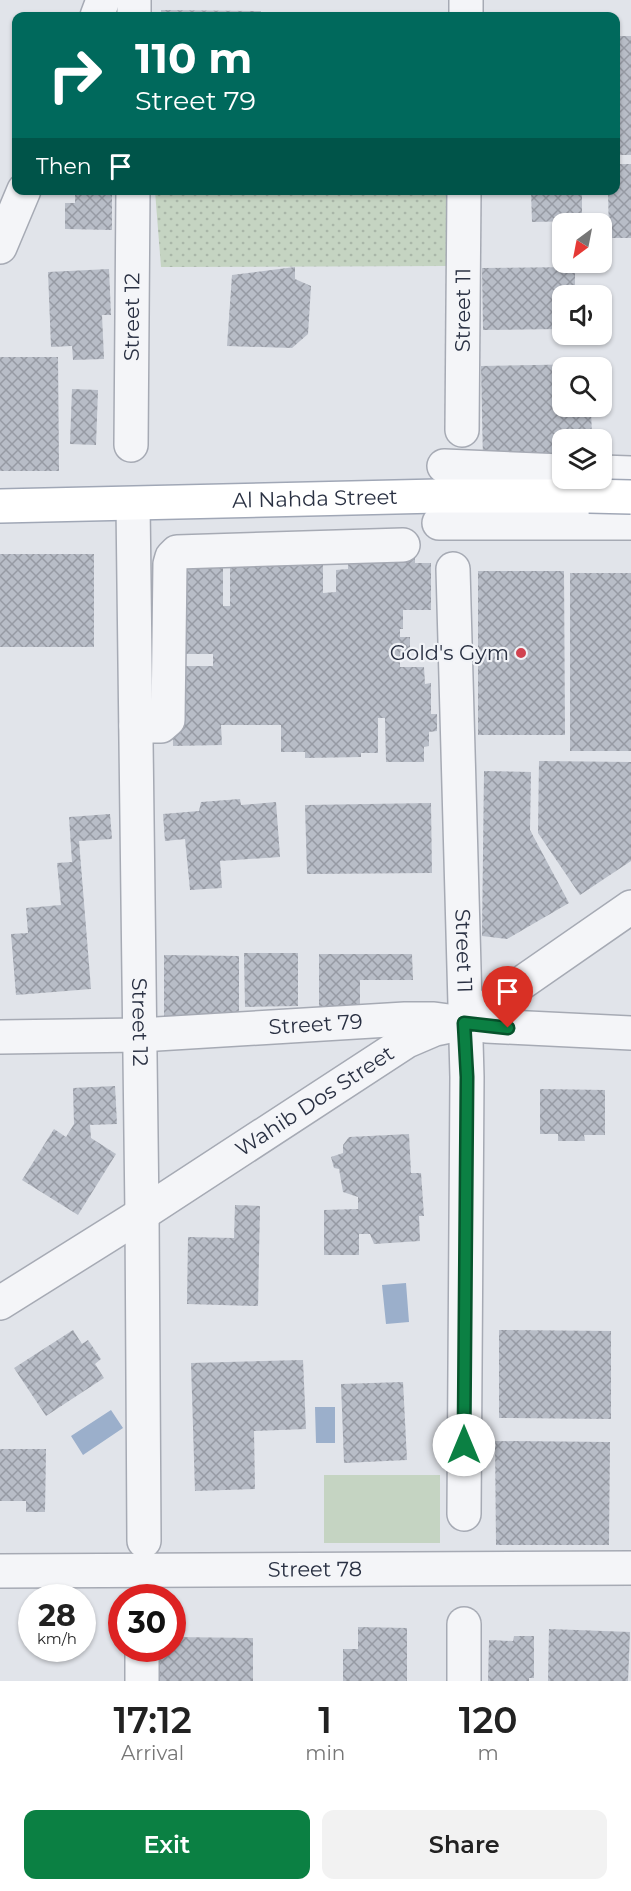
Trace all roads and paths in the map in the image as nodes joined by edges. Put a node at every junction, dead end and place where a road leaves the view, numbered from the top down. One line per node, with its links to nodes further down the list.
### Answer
1 (22, 195): 4 (street)
2 (133, 195): 6 (street, Street 12)
3 (464, 195): 5 (street, Street 11)
4 (0, 247)
5 (462, 429)
6 (131, 445)
7 (444, 466): 8 (street)
8 (552, 471)
9 (631, 473): 10 (street)
10 (612, 479)
11 (552, 487): 14 (main road, Al Nahda Street)
12 (609, 489): 13 (main road, Al Nahda Street, bridge)
13 (631, 497)
14 (133, 504): 15 (main road, Al Nahda Street); 20 (street, Street 12)
15 (0, 506)
16 (438, 523): 17 (street)
17 (631, 523)
18 (403, 544): 20 (street)
19 (453, 569): 22 (street, Street 11)
20 (135, 726): 24 (street, Street 12)
21 (631, 907): 22 (street, Wahib Dos Street)
22 (464, 1023): 23 (street, Street 79); 24 (street, Street 79); 26 (street, Wahib Dos Street); 28 (street, Street 11)
23 (631, 1033)
24 (140, 1035): 25 (street, Street 79); 26 (street, Street 12)
25 (0, 1037)
26 (142, 1214): 27 (street, Wahib Dos Street); 29 (street, Street 12)
27 (0, 1303)
28 (464, 1514)
29 (144, 1541)
30 (631, 1569): 31 (street, Street 78)
31 (0, 1571)
32 (464, 1624): 35 (street)
33 (142, 1662): 34 (street)
34 (142, 1681)
35 (464, 1681)

